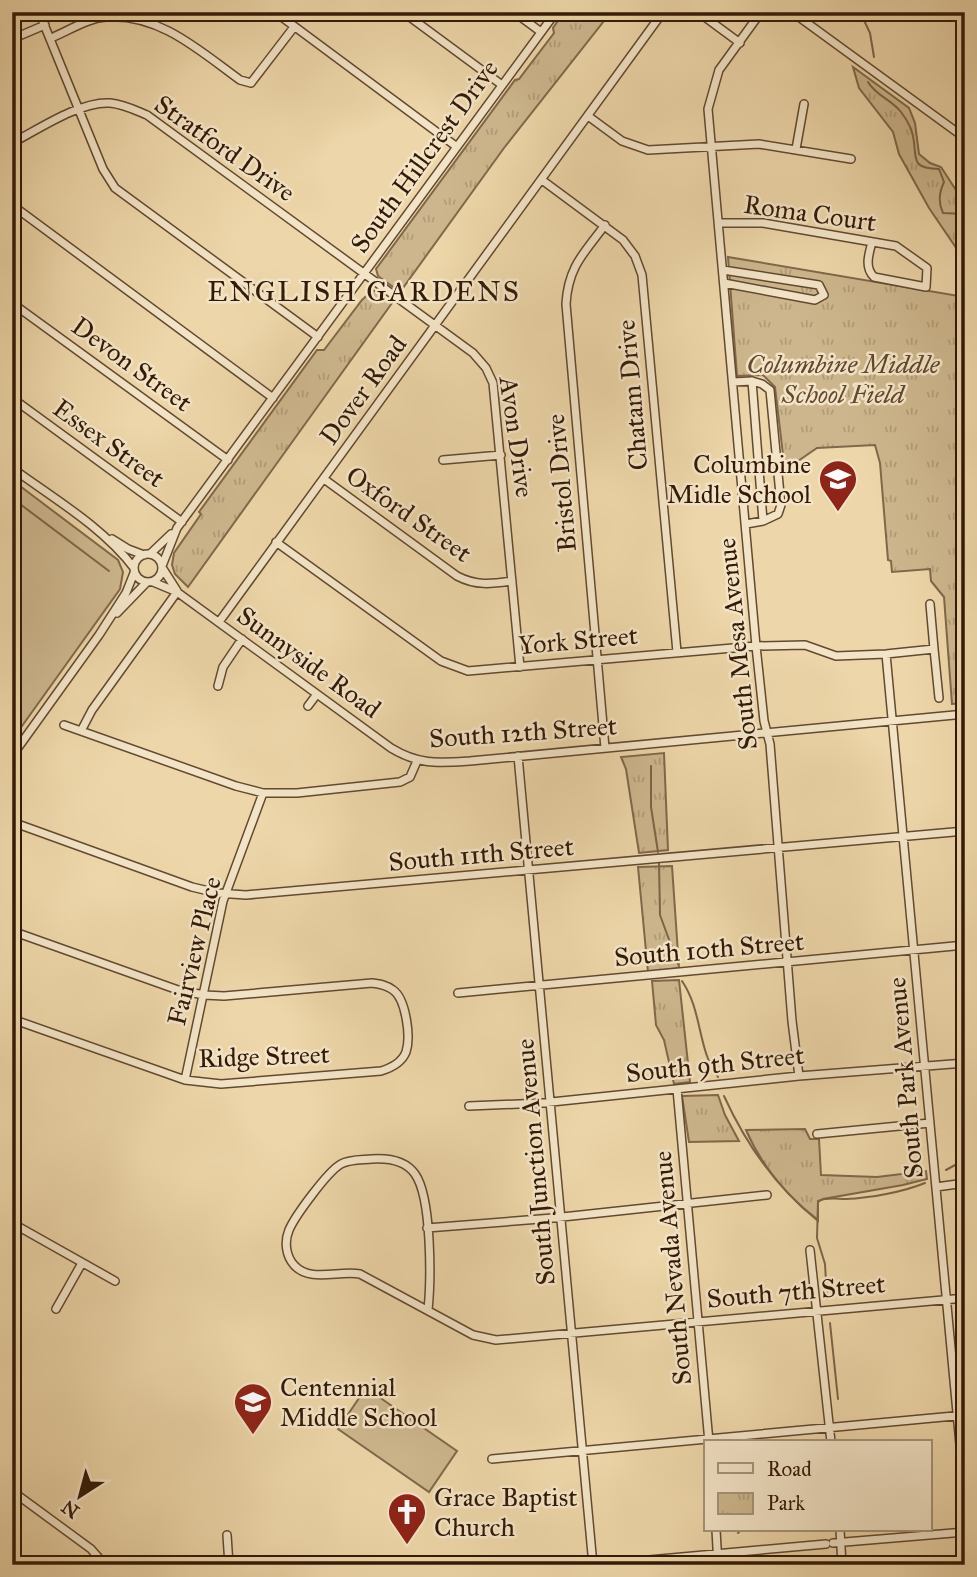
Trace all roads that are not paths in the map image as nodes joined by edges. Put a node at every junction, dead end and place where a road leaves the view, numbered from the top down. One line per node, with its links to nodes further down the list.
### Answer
1 (39, 12): 10 (street)
2 (275, 12): 11 (street)
3 (403, 12): 16 (street)
4 (514, 12): 12 (street)
5 (556, 12): 12 (street, South Hillcrest Drive)
6 (663, 12): 19 (street, Dover Road)
7 (698, 12): 15 (street)
8 (761, 12): 15 (street, South Mesa Avenue)
9 (792, 12): 20 (street)
10 (45, 25): 13 (street); 14 (street)
11 (294, 26): 13 (street); 22 (street)
12 (541, 32): 16 (street, South Hillcrest Drive)
13 (51, 38): 18 (street)
14 (12, 39)
15 (740, 43): 23 (street, South Mesa Avenue)
16 (502, 85): 22 (street, South Hillcrest Drive)
17 (804, 104): 24 (street)
18 (78, 109): 21 (street, Stratford Drive); 32 (street, Stratford Drive); 36 (street)
19 (588, 116): 23 (street); 26 (street, Dover Road)
20 (965, 138)
21 (12, 143)
22 (457, 146): 32 (street, South Hillcrest Drive)
23 (711, 146): 24 (street); 28 (street, South Mesa Avenue)
24 (796, 149): 25 (street)
25 (851, 159)
26 (542, 180): 29 (street, Chatam Drive); 35 (street, Dover Road)
27 (12, 205): 40 (street)
28 (719, 223): 30 (street, Roma Court); 31 (street, South Mesa Avenue)
29 (606, 225): 63 (street, Chatam Drive); 65 (street, Bristol Drive)
30 (872, 242): 30 (street, Roma Court)
31 (723, 270): 33 (street, South Mesa Avenue); 33 (street)
32 (364, 274): 35 (street, Avon Drive); 36 (street, South Hillcrest Drive)
33 (724, 283): 38 (street, South Mesa Avenue)
34 (12, 303): 42 (street, Devon Street)
35 (435, 326): 41 (street, Avon Drive); 45 (street, Dover Road)
36 (318, 337): 40 (street, South Hillcrest Drive)
37 (752, 381): 38 (street); 46 (street); 46 (street)
38 (733, 382): 47 (street, South Mesa Avenue)
39 (12, 398): 48 (street, Essex Street)
40 (273, 398): 42 (street, South Hillcrest Drive)
41 (501, 455): 43 (street); 54 (street, Avon Drive)
42 (228, 460): 48 (street, South Hillcrest Drive)
43 (443, 460)
44 (12, 468): 49 (street)
45 (324, 479): 50 (street, Dover Road); 54 (street, Oxford Street)
46 (763, 521): 47 (street)
47 (746, 524): 61 (street, South Mesa Avenue)
48 (179, 525): 51 (street); 52 (street)
49 (96, 530): 51 (street); 53 (street)
50 (276, 542): 58 (street, Dover Road); 66 (street, York Street)
51 (147, 554): 52 (street); 53 (street)
52 (162, 566): 55 (street); 56 (street, Sunnyside Road)
53 (134, 570): 55 (street); 59 (street)
54 (512, 581): 66 (street, Avon Drive)
55 (149, 582): 56 (street, Sunnyside Road); 59 (street)
56 (177, 592): 58 (street, Sunnyside Road); 74 (street)
57 (930, 604): 62 (street)
58 (219, 622): 60 (street, Sunnyside Road)
59 (99, 635): 77 (street)
60 (243, 639): 67 (street); 68 (street, Sunnyside Road)
61 (756, 646): 63 (street, York Street); 64 (street, York Street); 75 (street, South Mesa Avenue)
62 (934, 649): 64 (street, York Street); 69 (street)
63 (677, 652): 65 (street, York Street)
64 (886, 654): 72 (street, South Park Avenue)
65 (597, 659): 66 (street, York Street); 76 (street, Bristol Drive)
66 (520, 667)
67 (218, 686)
68 (317, 694): 70 (street); 79 (street, Sunnyside Road)
69 (939, 698)
70 (308, 706)
71 (965, 714): 72 (street, South 12th Street)
72 (893, 720): 75 (street, South 12th Street); 83 (street, South Park Avenue)
73 (64, 725): 74 (street, South 12th Street)
74 (81, 731): 80 (street, South 12th Street)
75 (767, 733): 76 (street, South 12th Street); 84 (street, South Mesa Avenue)
76 (605, 748): 78 (street, South 12th Street)
77 (12, 756)
78 (519, 756): 79 (street, South 12th Street); 85 (street, South Junction Avenue)
79 (417, 761): 80 (street, South 12th Street)
80 (263, 793): 86 (street, Fairview Place)
81 (12, 822): 86 (street, South 11th Street)
82 (965, 831): 83 (street, South 11th Street)
83 (904, 836): 84 (street, South 11th Street); 89 (street, South Park Avenue)
84 (779, 847): 85 (street, South 11th Street); 90 (street, South Mesa Avenue)
85 (528, 871): 86 (street, South 11th Street); 91 (street, South Junction Avenue)
86 (226, 894): 93 (street, Fairview Place)
87 (12, 931): 93 (street)
88 (965, 946): 89 (street, South 10th Street)
89 (914, 950): 90 (street, South 10th Street); 96 (street, South Park Avenue)
90 (788, 962): 91 (street, South 10th Street); 97 (street, South Mesa Avenue)
91 (540, 985): 92 (street, South 10th Street); 100 (street, South Junction Avenue)
92 (458, 993)
93 (204, 995): 98 (street, Fairview Place); 98 (street, Ridge Street)
94 (12, 1019): 98 (street, Ridge Street)
95 (965, 1063): 96 (street, South 9th Street)
96 (925, 1066): 97 (street, South 9th Street); 102 (street, South Park Avenue)
97 (799, 1076): 99 (street, South 9th Street)
98 (185, 1080)
99 (677, 1089): 100 (street, South 9th Street); 107 (street, South Nevada Avenue)
100 (550, 1102): 101 (street, South 9th Street); 108 (street, South Junction Avenue)
101 (469, 1107)
102 (930, 1123): 103 (street); 105 (street, South Park Avenue)
103 (817, 1135)
104 (965, 1184): 105 (street)
105 (936, 1187): 115 (street, South Park Avenue)
106 (767, 1195): 107 (street)
107 (686, 1205): 108 (street); 119 (street, South Nevada Avenue)
108 (561, 1217): 110 (street); 120 (street, South Junction Avenue)
109 (12, 1223): 112 (street)
110 (427, 1228): 117 (street); 117 (street, South 7th Street)
111 (810, 1250): 118 (street)
112 (82, 1263): 113 (street); 116 (street)
113 (115, 1281)
114 (965, 1298): 115 (street, South 7th Street)
115 (947, 1299): 118 (street, South 7th Street); 121 (street, South Park Avenue)
116 (56, 1309)
117 (428, 1310): 120 (street, South 7th Street)
118 (816, 1310): 119 (street, South 7th Street); 122 (street)
119 (697, 1320): 120 (street, South 7th Street); 123 (street, South Nevada Avenue)
120 (571, 1332): 127 (street, South Junction Avenue)
121 (961, 1416): 122 (street); 130 (street, South Park Avenue)
122 (830, 1427): 124 (street); 125 (street)
123 (709, 1440)
124 (718, 1440)
125 (831, 1440)
126 (704, 1441): 127 (street)
127 (583, 1451): 128 (street); 139 (street, South Junction Avenue)
128 (492, 1459)
129 (12, 1491): 137 (street)
130 (965, 1498)
131 (716, 1532): 136 (street)
132 (838, 1532): 135 (street)
133 (965, 1532): 135 (street)
134 (227, 1535): 138 (street)
135 (833, 1543): 136 (street); 141 (street)
136 (717, 1555): 139 (street); 140 (street)
137 (105, 1565)
138 (229, 1565)
139 (594, 1565)
140 (718, 1565)
141 (842, 1565)

